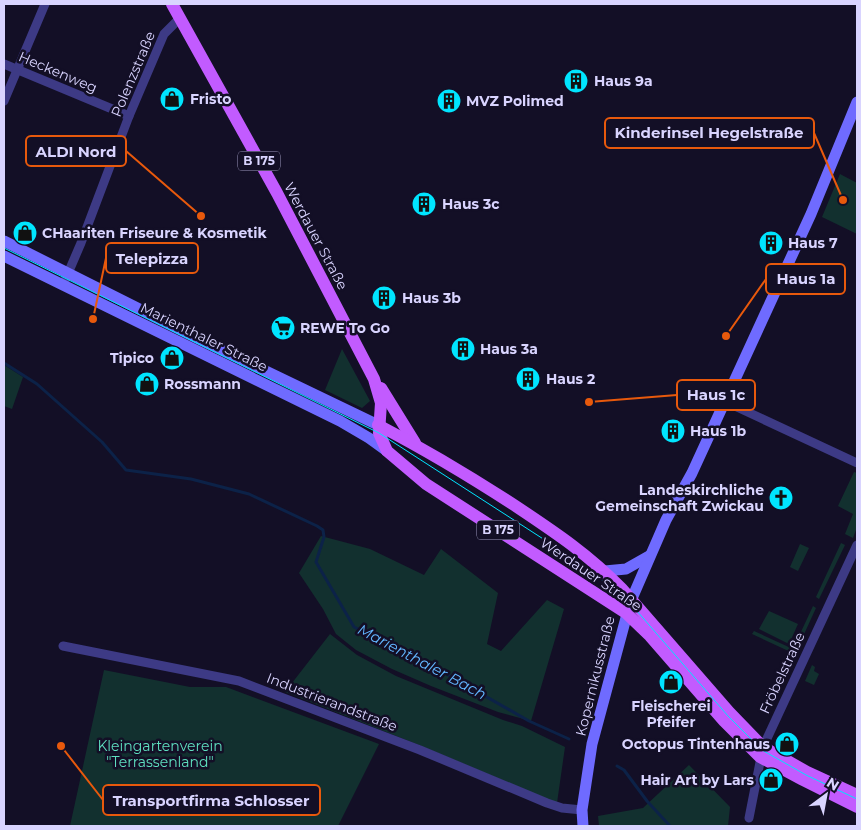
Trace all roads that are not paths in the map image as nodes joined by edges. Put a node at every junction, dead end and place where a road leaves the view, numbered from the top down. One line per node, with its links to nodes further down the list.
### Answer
1 (45, 4): 5 (street)
2 (172, 4): 3 (main road, Werdauer Straße / B 175)
3 (180, 18): 8 (street, Polenzstraße); 13 (main road, Werdauer Straße / B 175)
4 (4, 64): 5 (street, Heckenweg)
5 (17, 70): 6 (street); 8 (street, Heckenweg)
6 (4, 101)
7 (857, 102): 14 (main road, Kopernikusstraße)
8 (129, 116): 11 (street, Polenzstraße)
9 (4, 241): 11 (main road, Marienthaler Straße)
10 (4, 256): 12 (main road, Marienthaler Straße)
11 (68, 273): 12 (street, Polenzstraße); 15 (main road, Marienthaler Straße)
12 (62, 285): 17 (main road, Marienthaler Straße)
13 (374, 379): 15 (main road, Werdauer Straße / B 175); 16 (main road, Werdauer Straße / B 175)
14 (724, 401): 18 (street); 20 (main road, Kopernikusstraße)
15 (378, 425): 16 (main road, Werdauer Straße / B 175); 17 (main road, Werdauer Straße / B 175)
16 (416, 445): 21 (main road, Werdauer Straße / B 175)
17 (387, 451): 23 (main road, Werdauer Straße / B 175)
18 (857, 463)
19 (857, 546): 25 (street, Fröbelstraße)
20 (650, 555): 21 (main road); 22 (main road, Kopernikusstraße)
21 (605, 571): 22 (main road, Werdauer Straße / B 175)
22 (631, 599): 23 (main road, Kopernikusstraße); 25 (main road, Werdauer Straße / B 175)
23 (626, 613): 25 (main road, Werdauer Straße / B 175); 28 (main road, Kopernikusstraße)
24 (63, 646): 28 (street, Industrierandstraße)
25 (762, 752): 26 (main road, Werdauer Straße / B 175); 27 (main road, Werdauer Straße / B 175); 29 (street, Fröbelstraße)
26 (857, 795)
27 (857, 807)
28 (582, 810): 30 (main road, Kopernikusstraße)
29 (749, 818)
30 (583, 826)

